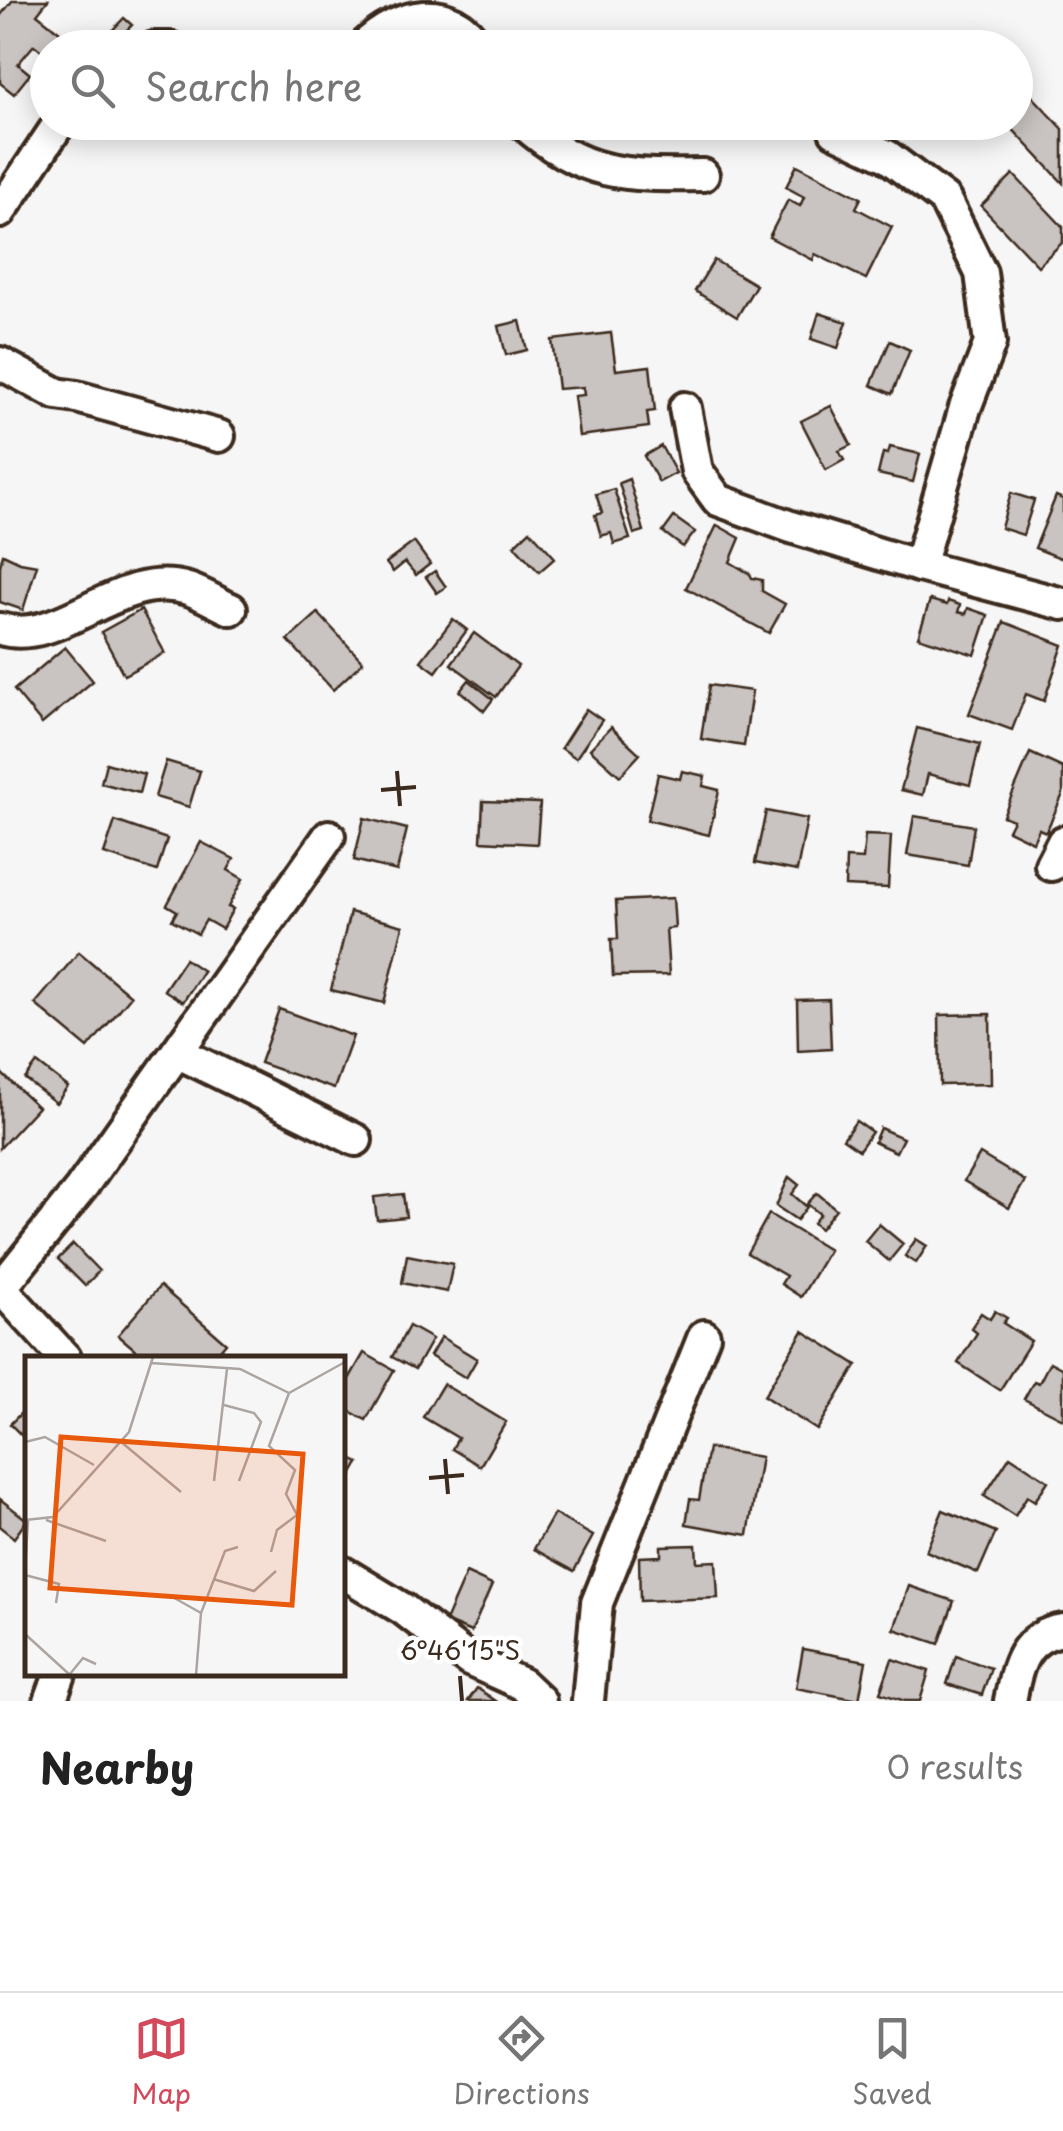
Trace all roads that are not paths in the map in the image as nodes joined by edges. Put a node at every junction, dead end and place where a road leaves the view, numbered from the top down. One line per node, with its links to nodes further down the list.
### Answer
1 (382, 30): 2 (street)
2 (468, 30)
3 (48, 140): 7 (street)
4 (541, 140): 6 (street)
5 (855, 140): 11 (street)
6 (703, 175)
7 (0, 212)
8 (0, 363): 10 (street)
9 (684, 408): 11 (street)
10 (219, 436)
11 (918, 566): 12 (street)
12 (1063, 604)
13 (231, 609): 14 (street)
14 (0, 629)
15 (329, 836): 16 (street)
16 (177, 1052): 17 (street); 18 (street)
17 (356, 1140)
18 (0, 1288): 20 (street)
19 (704, 1336): 26 (street)
20 (63, 1356)
21 (345, 1574): 25 (street)
22 (1063, 1630): 27 (street)
23 (59, 1676): 24 (street)
24 (50, 1701)
25 (540, 1701)
26 (588, 1701)
27 (1010, 1701)

